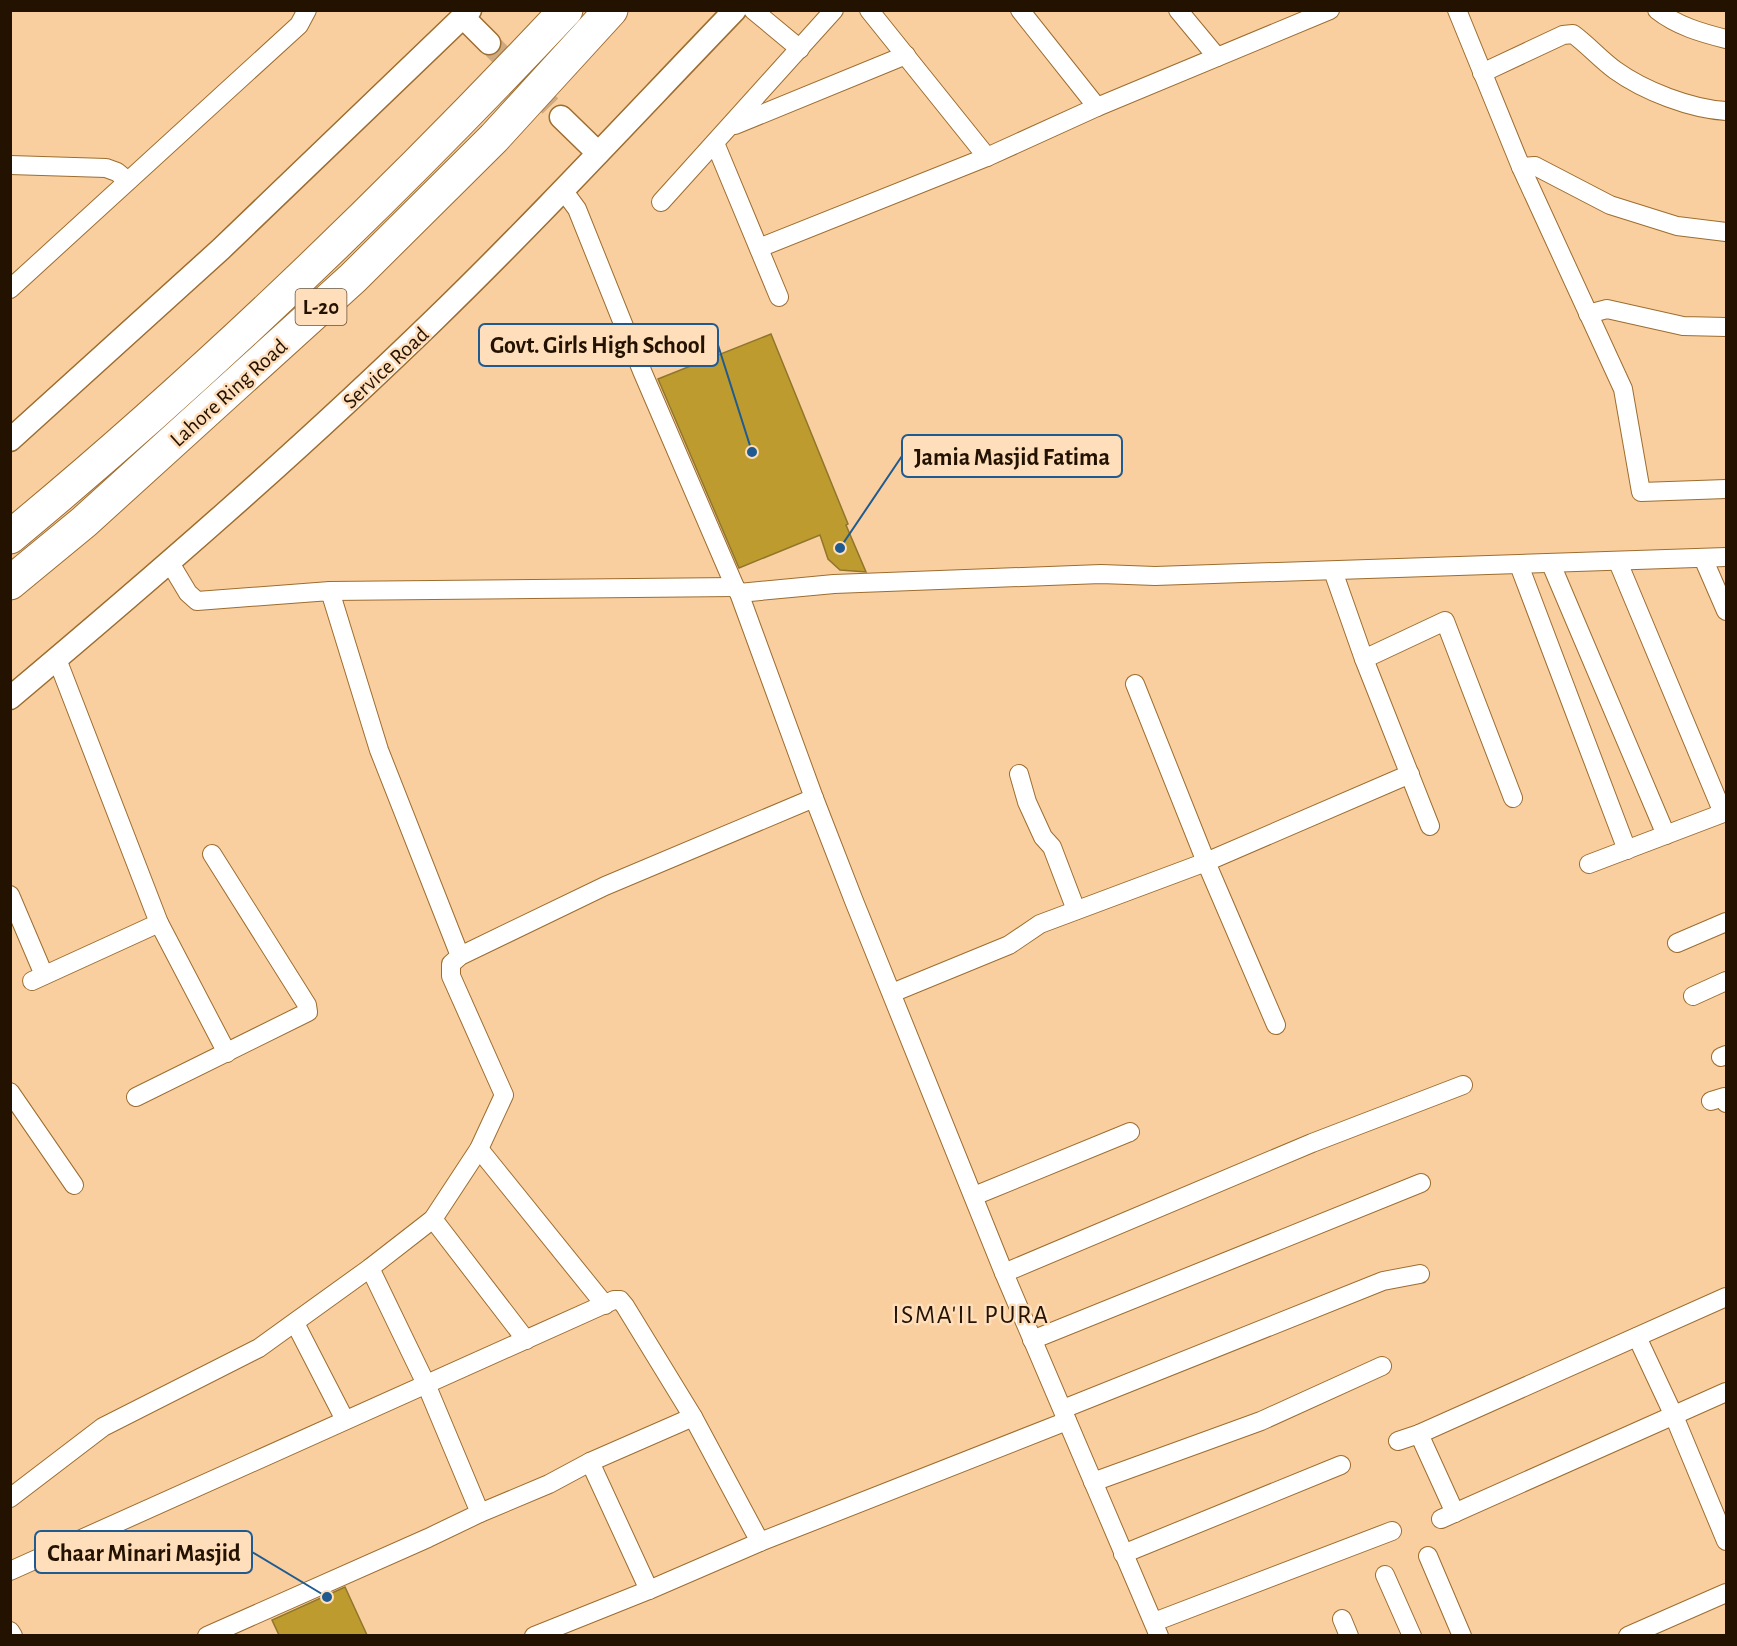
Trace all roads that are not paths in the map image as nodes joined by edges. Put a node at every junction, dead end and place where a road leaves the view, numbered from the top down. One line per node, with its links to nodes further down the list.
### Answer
1 (307, 10): 29 (street)
2 (566, 10): 40 (highway, Lahore Ring Road / L-20)
3 (611, 10): 48 (highway, Lahore Ring Road / L-20)
4 (735, 10): 25 (street, Service Road)
5 (753, 10): 16 (street)
6 (834, 10): 16 (street)
7 (869, 10): 17 (street)
8 (1020, 10): 20 (street)
9 (1178, 10): 18 (street)
10 (1330, 10): 18 (street)
11 (1457, 10): 19 (street)
12 (1657, 10): 14 (street)
13 (466, 14): 15 (street); 38 (street)
14 (1726, 39)
15 (489, 43)
16 (800, 49): 23 (street)
17 (906, 55): 23 (street); 26 (street)
18 (1217, 57): 20 (street)
19 (1482, 73): 21 (street); 28 (street)
20 (1097, 107): 26 (street)
21 (1726, 111)
22 (561, 117): 25 (street)
23 (731, 126): 24 (street)
24 (715, 143): 31 (street); 33 (street)
25 (598, 153): 30 (street, Service Road)
26 (987, 157): 33 (street)
27 (10, 165): 29 (street)
28 (1521, 167): 32 (street); 36 (street)
29 (128, 181): 34 (street)
30 (563, 190): 44 (street, Service Road); 49 (street)
31 (661, 202)
32 (1726, 232)
33 (759, 248): 35 (street)
34 (10, 289)
35 (779, 297)
36 (1588, 314): 37 (street); 39 (street)
37 (1726, 327)
38 (10, 440)
39 (1726, 489)
40 (10, 537)
41 (1726, 557): 42 (street)
42 (1703, 558): 43 (street); 51 (street)
43 (1618, 562): 45 (street); 60 (street)
44 (170, 563): 50 (street); 52 (street, Service Road)
45 (1551, 564): 46 (street); 62 (street)
46 (1519, 565): 47 (street); 63 (street)
47 (1333, 571): 49 (street); 53 (street)
48 (10, 583)
49 (737, 590): 50 (street); 58 (street)
50 (330, 591): 72 (street)
51 (1726, 611)
52 (57, 659): 55 (street, Service Road); 70 (street)
53 (1364, 659): 57 (street); 59 (street)
54 (1135, 684): 65 (street)
55 (10, 698)
56 (1019, 774): 68 (street)
57 (1410, 774): 61 (street); 65 (street)
58 (814, 798): 72 (street); 74 (street)
59 (1513, 798)
60 (1725, 812): 62 (street)
61 (1430, 826)
62 (1666, 835): 63 (street)
63 (1627, 850): 66 (street)
64 (212, 854): 77 (street)
65 (1206, 862): 68 (street); 76 (street)
66 (1589, 864)
67 (10, 895): 70 (street)
68 (1076, 910): 74 (street)
69 (1726, 922): 71 (street)
70 (159, 923): 77 (street)
71 (1677, 943)
72 (460, 956): 82 (street)
73 (1726, 981): 75 (street)
74 (892, 993): 85 (street)
75 (1693, 996)
76 (1276, 1025)
77 (227, 1053): 80 (street)
78 (1463, 1085): 88 (street)
79 (10, 1092): 84 (street)
80 (136, 1096)
81 (1130, 1132): 85 (street)
82 (479, 1149): 86 (street); 91 (street)
83 (1421, 1183): 95 (street)
84 (74, 1185)
85 (974, 1197): 88 (street)
86 (433, 1219): 87 (street); 94 (street)
87 (370, 1268): 92 (street); 97 (street)
88 (1004, 1273): 95 (street)
89 (1420, 1274): 99 (street)
90 (1726, 1297): 93 (street)
91 (604, 1305): 94 (street); 101 (street)
92 (295, 1323): 102 (street); 108 (street)
93 (1636, 1336): 100 (street); 103 (street)
94 (526, 1340): 97 (street)
95 (1032, 1340): 99 (street)
96 (1382, 1366): 107 (street)
97 (426, 1384): 102 (street); 109 (street)
98 (1726, 1392): 100 (street)
99 (1065, 1415): 107 (street); 112 (street)
100 (1674, 1416): 103 (street); 111 (street)
101 (693, 1417): 105 (street); 112 (street)
102 (345, 1420): 115 (street)
103 (1419, 1434): 104 (street)
104 (1398, 1441)
105 (590, 1462): 109 (street); 117 (street)
106 (1341, 1465): 113 (street)
107 (1093, 1482): 113 (street)
108 (10, 1498)
109 (480, 1513): 122 (street)
110 (1392, 1531): 119 (street)
111 (1726, 1541)
112 (760, 1542): 117 (street)
113 (1123, 1554): 119 (street)
114 (1428, 1556): 125 (street)
115 (10, 1571)
116 (1385, 1575): 124 (street)
117 (649, 1590): 123 (street)
118 (1726, 1593): 126 (street)
119 (1156, 1629)
120 (10, 1631): 121 (street)
121 (13, 1635)
122 (207, 1635)
123 (534, 1635)
124 (1412, 1635)
125 (1462, 1635)
126 (1628, 1635)

